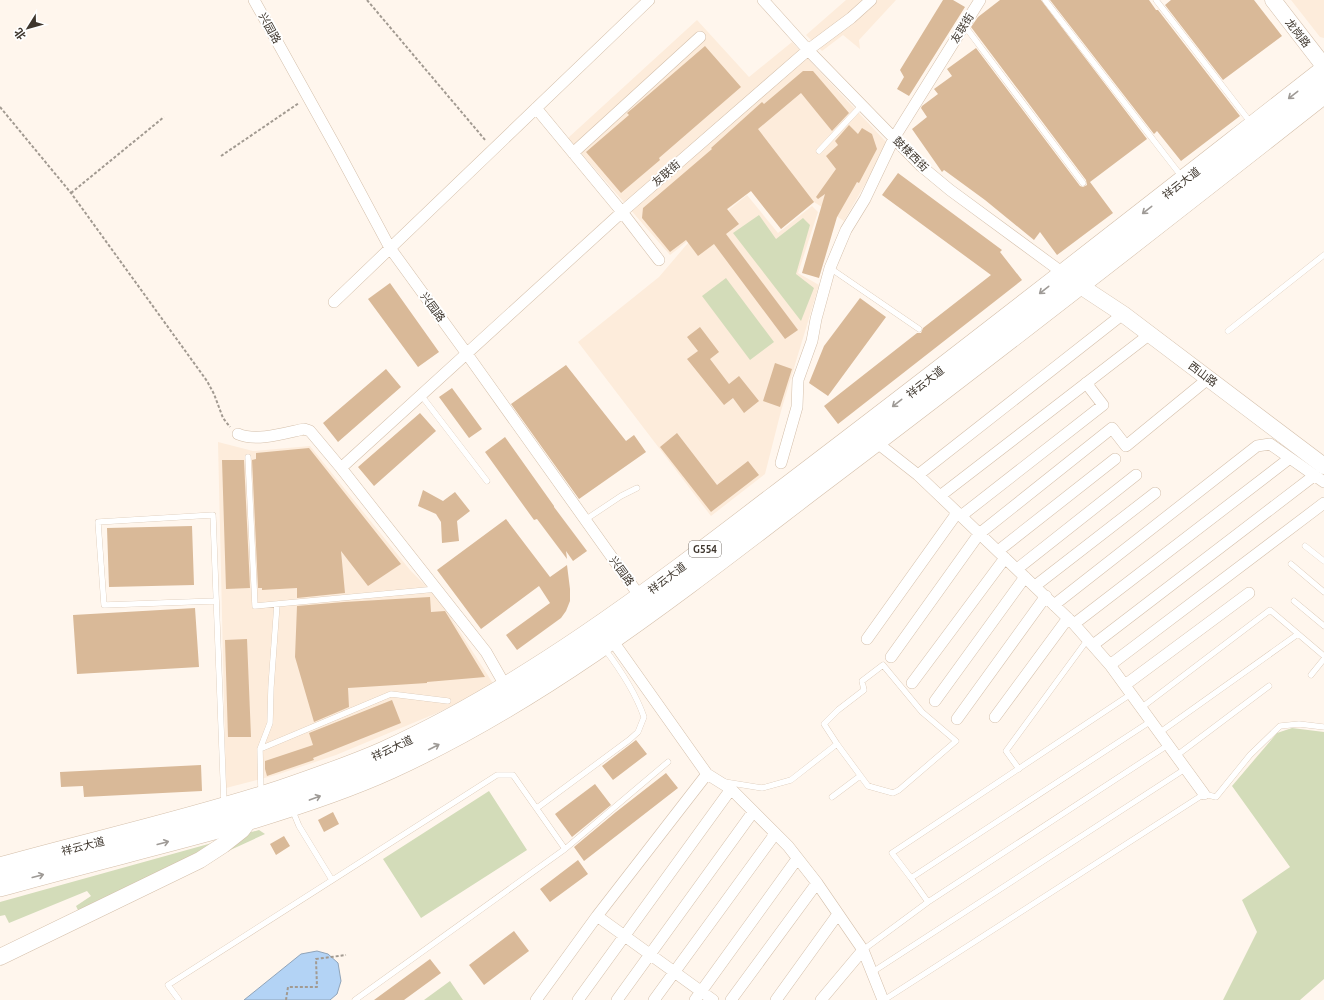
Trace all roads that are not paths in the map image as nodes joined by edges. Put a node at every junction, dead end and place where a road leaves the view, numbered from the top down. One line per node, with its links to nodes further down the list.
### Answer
1 (254, 0): 24 (street, 兴园路)
2 (649, 0): 16 (street)
3 (763, 0): 11 (street, 鼓楼西街)
4 (871, 0): 11 (street, 友联街)
5 (980, 0): 9 (street, 友联街)
6 (1045, 0): 21 (lane)
7 (1156, 0): 17 (lane)
8 (1273, 0): 12 (street, 龙岗路)
9 (964, 25): 18 (street, 友联街); 22 (lane)
10 (700, 38): 20 (street)
11 (808, 50): 15 (street, 鼓楼西街); 23 (street, 友联街)
12 (1324, 66)
13 (1324, 71): 17 (highway, 祥云大道 / G554, one-way to 17)
14 (1324, 93): 28 (highway, 祥云大道 / G554)
15 (862, 105): 18 (street, 鼓楼西街); 19 (lane)
16 (536, 108): 20 (street); 24 (street)
17 (1254, 126): 21 (highway, 祥云大道 / G554)
18 (894, 138): 27 (street, 友联街); 28 (street, 鼓楼西街)
19 (819, 151)
20 (573, 153): 23 (street)
21 (1185, 180): 28 (highway, 祥云大道 / G554, one-way to 28)
22 (1083, 183)
23 (622, 212): 26 (street); 34 (street, 友联街)
24 (390, 248): 29 (street); 34 (street, 兴园路)
25 (1324, 256): 32 (lane)
26 (659, 260)
27 (830, 268): 31 (lane); 43 (street, 友联街)
28 (1072, 280): 30 (street, 西山路); 39 (highway, 祥云大道 / G554); 68 (highway, 祥云大道 / G554, one-way to 68)
29 (334, 302)
30 (1123, 314): 33 (street, 西山路); 46 (street)
31 (919, 329)
32 (1228, 331)
33 (1150, 334): 35 (street, 西山路); 36 (street)
34 (467, 354): 37 (street, 友联街); 55 (street, 兴园路)
35 (1209, 378): 45 (street, 西山路); 56 (street)
36 (1086, 383): 52 (street); 54 (street)
37 (421, 396): 44 (street, 友联街); 48 (lane)
38 (238, 434): 44 (street)
39 (876, 442): 46 (street); 78 (highway, 祥云大道 / G554)
40 (248, 457): 71 (lane)
41 (1290, 458): 45 (street); 72 (street); 73 (street)
42 (1115, 459): 58 (street)
43 (781, 463)
44 (341, 468): 64 (street)
45 (1319, 470): 49 (street); 77 (street)
46 (918, 475): 52 (street)
47 (1136, 476): 61 (street)
48 (487, 481)
49 (1324, 482)
50 (637, 488): 55 (lane)
51 (1155, 493): 63 (street)
52 (940, 496): 54 (street)
53 (1324, 503): 81 (street)
54 (959, 514): 56 (street); 76 (street)
55 (585, 520): 68 (street, 兴园路)
56 (979, 534): 58 (street); 79 (street)
57 (1305, 546): 59 (lane)
58 (1001, 555): 61 (street); 83 (street)
59 (1324, 562)
60 (1290, 564): 65 (lane)
61 (1017, 569): 62 (street)
62 (1025, 577): 63 (street); 88 (street)
63 (1035, 586): 67 (street)
64 (437, 589): 71 (lane); 85 (street)
65 (1324, 592)
66 (1250, 594): 86 (street)
67 (1046, 596): 72 (street); 91 (street)
68 (641, 598): 85 (highway, 祥云大道 / G554)
69 (216, 601): 69 (lane); 109 (lane)
70 (1294, 601): 74 (lane)
71 (277, 604): 97 (lane)
72 (1054, 605): 73 (street)
73 (1071, 621): 77 (street); 90 (street)
74 (1324, 626)
75 (1298, 634): 80 (lane); 89 (lane); 94 (lane)
76 (866, 639)
77 (1091, 642): 81 (street); 101 (lane)
78 (607, 643): 103 (street); 108 (highway, 祥云大道 / G554, one-way to 78); 110 (lane)
79 (891, 657)
80 (1324, 658): 82 (lane)
81 (1110, 666): 86 (street)
82 (1311, 675)
83 (912, 683)
84 (1269, 686): 98 (lane)
85 (506, 687): 106 (highway, 祥云大道 / G554)
86 (1128, 690): 89 (street); 101 (lane)
87 (448, 701): 97 (lane)
88 (935, 701)
89 (1140, 708): 92 (street)
90 (995, 717)
91 (957, 719)
92 (1151, 721): 94 (street); 117 (lane)
93 (1324, 727): 105 (lane)
94 (1159, 733): 96 (street)
95 (838, 744): 102 (lane); 102 (lane); 103 (lane)
96 (1168, 745): 98 (street); 121 (lane)
97 (260, 749): 106 (lane)
98 (1176, 756): 100 (street)
99 (668, 762): 114 (lane)
100 (1185, 768): 105 (street); 129 (lane)
101 (1019, 769): 117 (lane)
102 (860, 776): 107 (lane)
103 (712, 777): 104 (street); 123 (street)
104 (731, 789): 111 (street); 124 (street)
105 (1204, 794): 141 (lane)
106 (261, 797): 109 (highway, 祥云大道 / G554)
107 (832, 797)
108 (290, 806): 112 (highway, 祥云大道 / G554); 118 (lane)
109 (224, 808): 116 (highway, 祥云大道 / G554)
110 (537, 808): 114 (lane); 118 (lane)
111 (753, 812): 113 (street); 126 (street)
112 (252, 818): 120 (highway, 祥云大道 / G554, one-way to 112); 127 (street)
113 (775, 834): 115 (street); 128 (street)
114 (565, 849): 132 (lane)
115 (797, 859): 119 (street); 130 (street)
116 (0, 868)
117 (911, 878): 121 (lane)
118 (332, 880): 131 (lane)
119 (817, 883): 122 (street); 138 (street)
120 (0, 886)
121 (928, 902): 125 (lane)
122 (838, 914): 125 (street); 139 (street)
123 (597, 916): 124 (street); 133 (street)
124 (625, 936): 126 (street); 134 (street)
125 (863, 950): 129 (street); 140 (street)
126 (650, 954): 128 (street); 135 (street)
127 (0, 957)
128 (674, 972): 130 (street); 136 (street)
129 (871, 973): 141 (street)
130 (698, 996): 137 (street)
131 (179, 1000)
132 (355, 1000)
133 (536, 1000)
134 (578, 1000)
135 (617, 1000)
136 (654, 1000)
137 (713, 1000)
138 (731, 1000)
139 (776, 1000)
140 (821, 1000)
141 (883, 1000)

